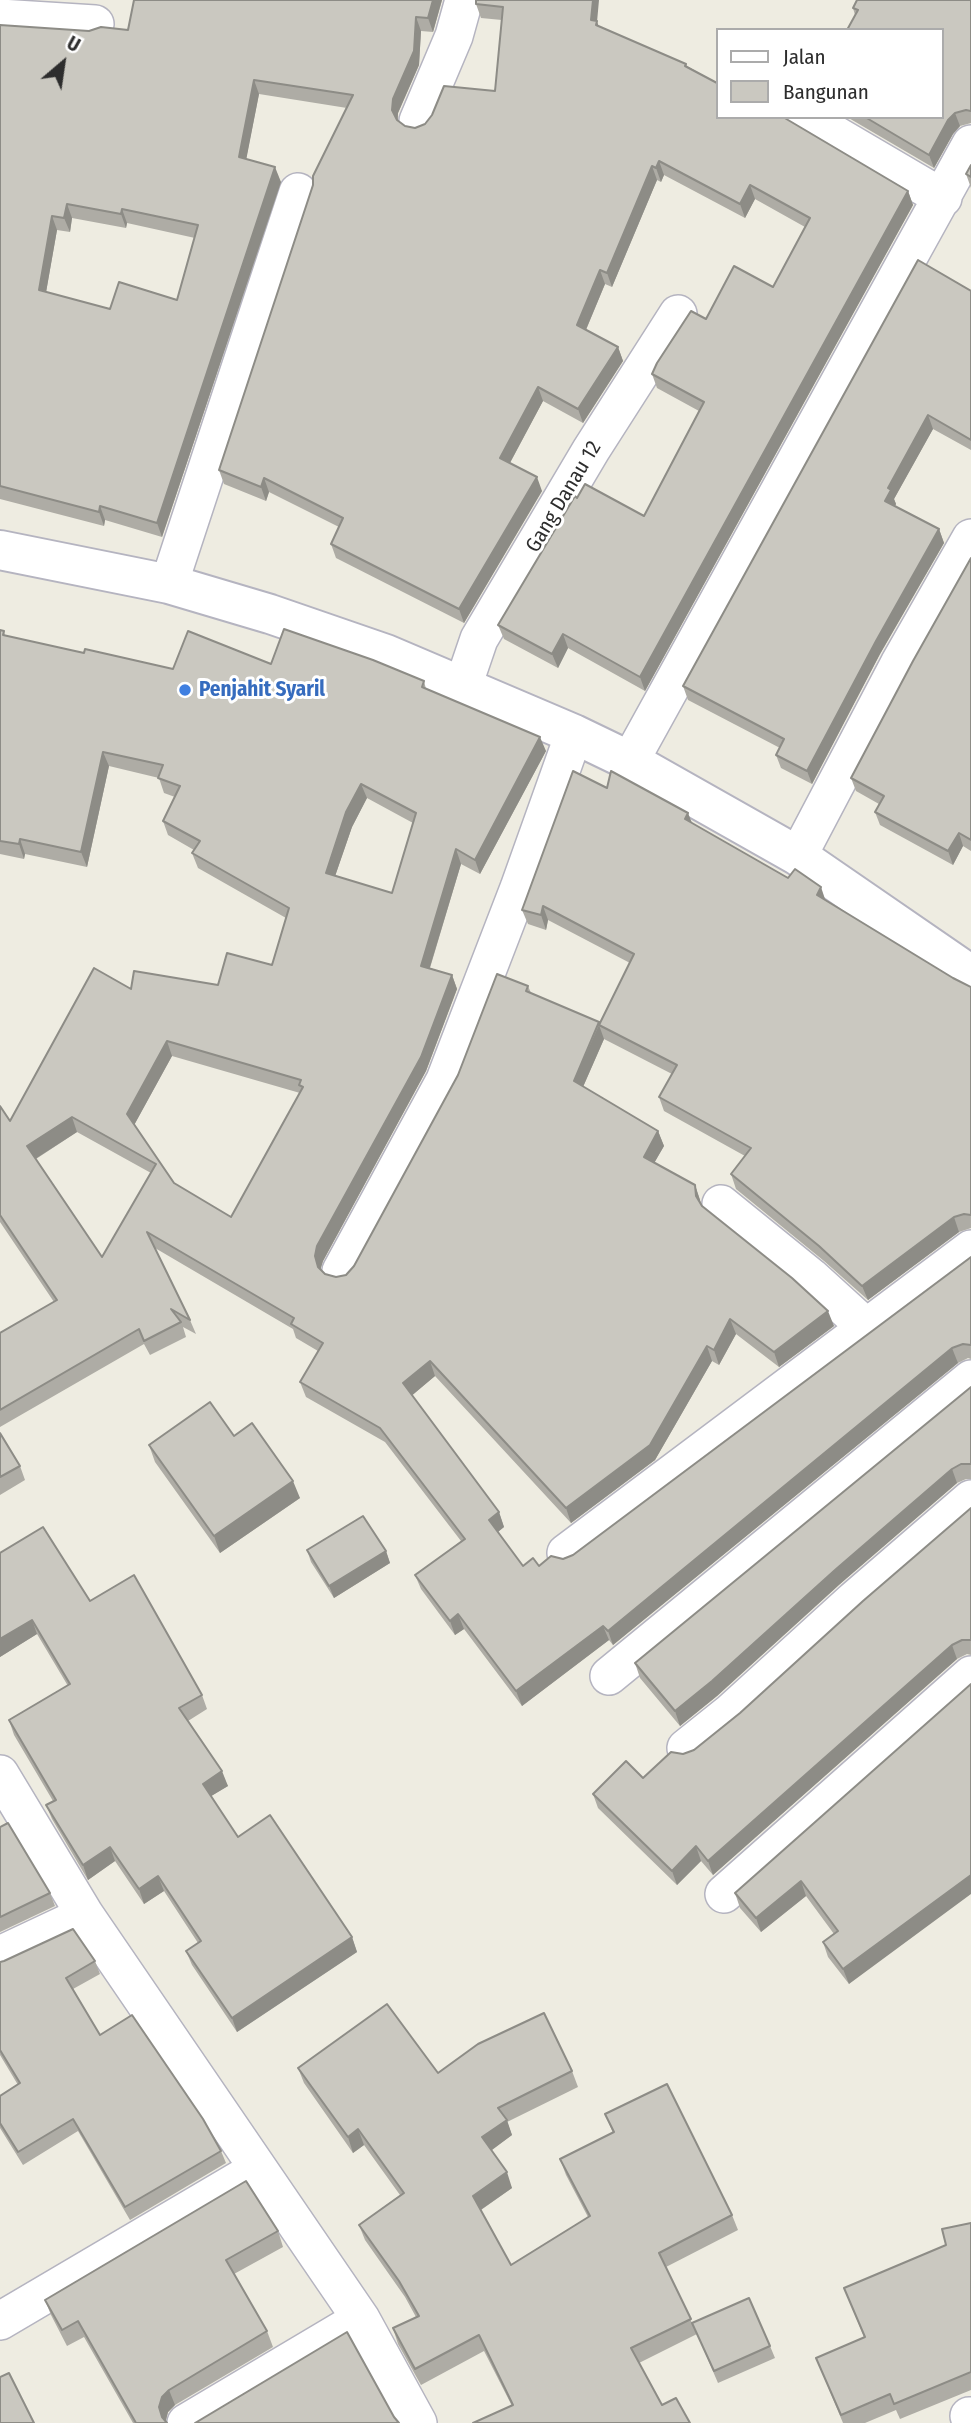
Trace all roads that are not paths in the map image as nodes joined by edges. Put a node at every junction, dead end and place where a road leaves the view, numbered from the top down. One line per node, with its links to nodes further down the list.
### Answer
1 (464, 0): 5 (street)
2 (0, 18): 3 (street)
3 (95, 24)
4 (808, 119): 8 (street)
5 (418, 121)
6 (971, 144): 8 (street)
7 (298, 192): 12 (street)
8 (943, 198): 15 (street)
9 (678, 314): 13 (street, Gang Danau 12)
10 (971, 538): 16 (street)
11 (0, 550): 12 (street)
12 (169, 584): 13 (street)
13 (463, 686): 14 (street)
14 (574, 734): 15 (street); 20 (street)
15 (630, 761): 16 (street)
16 (798, 856): 17 (street)
17 (971, 975)
18 (721, 1204): 21 (street)
19 (971, 1249): 21 (street)
20 (341, 1271)
21 (867, 1328): 24 (street)
22 (971, 1379): 26 (street)
23 (971, 1499): 27 (street)
24 (566, 1553)
25 (971, 1675): 29 (street)
26 (609, 1676)
27 (685, 1748)
28 (0, 1774): 30 (street)
29 (724, 1894)
30 (85, 1915): 31 (street); 32 (street)
31 (0, 1955)
32 (258, 2169): 33 (street); 34 (street)
33 (361, 2319): 35 (street); 36 (street)
34 (0, 2321)
35 (186, 2423)
36 (418, 2423)

